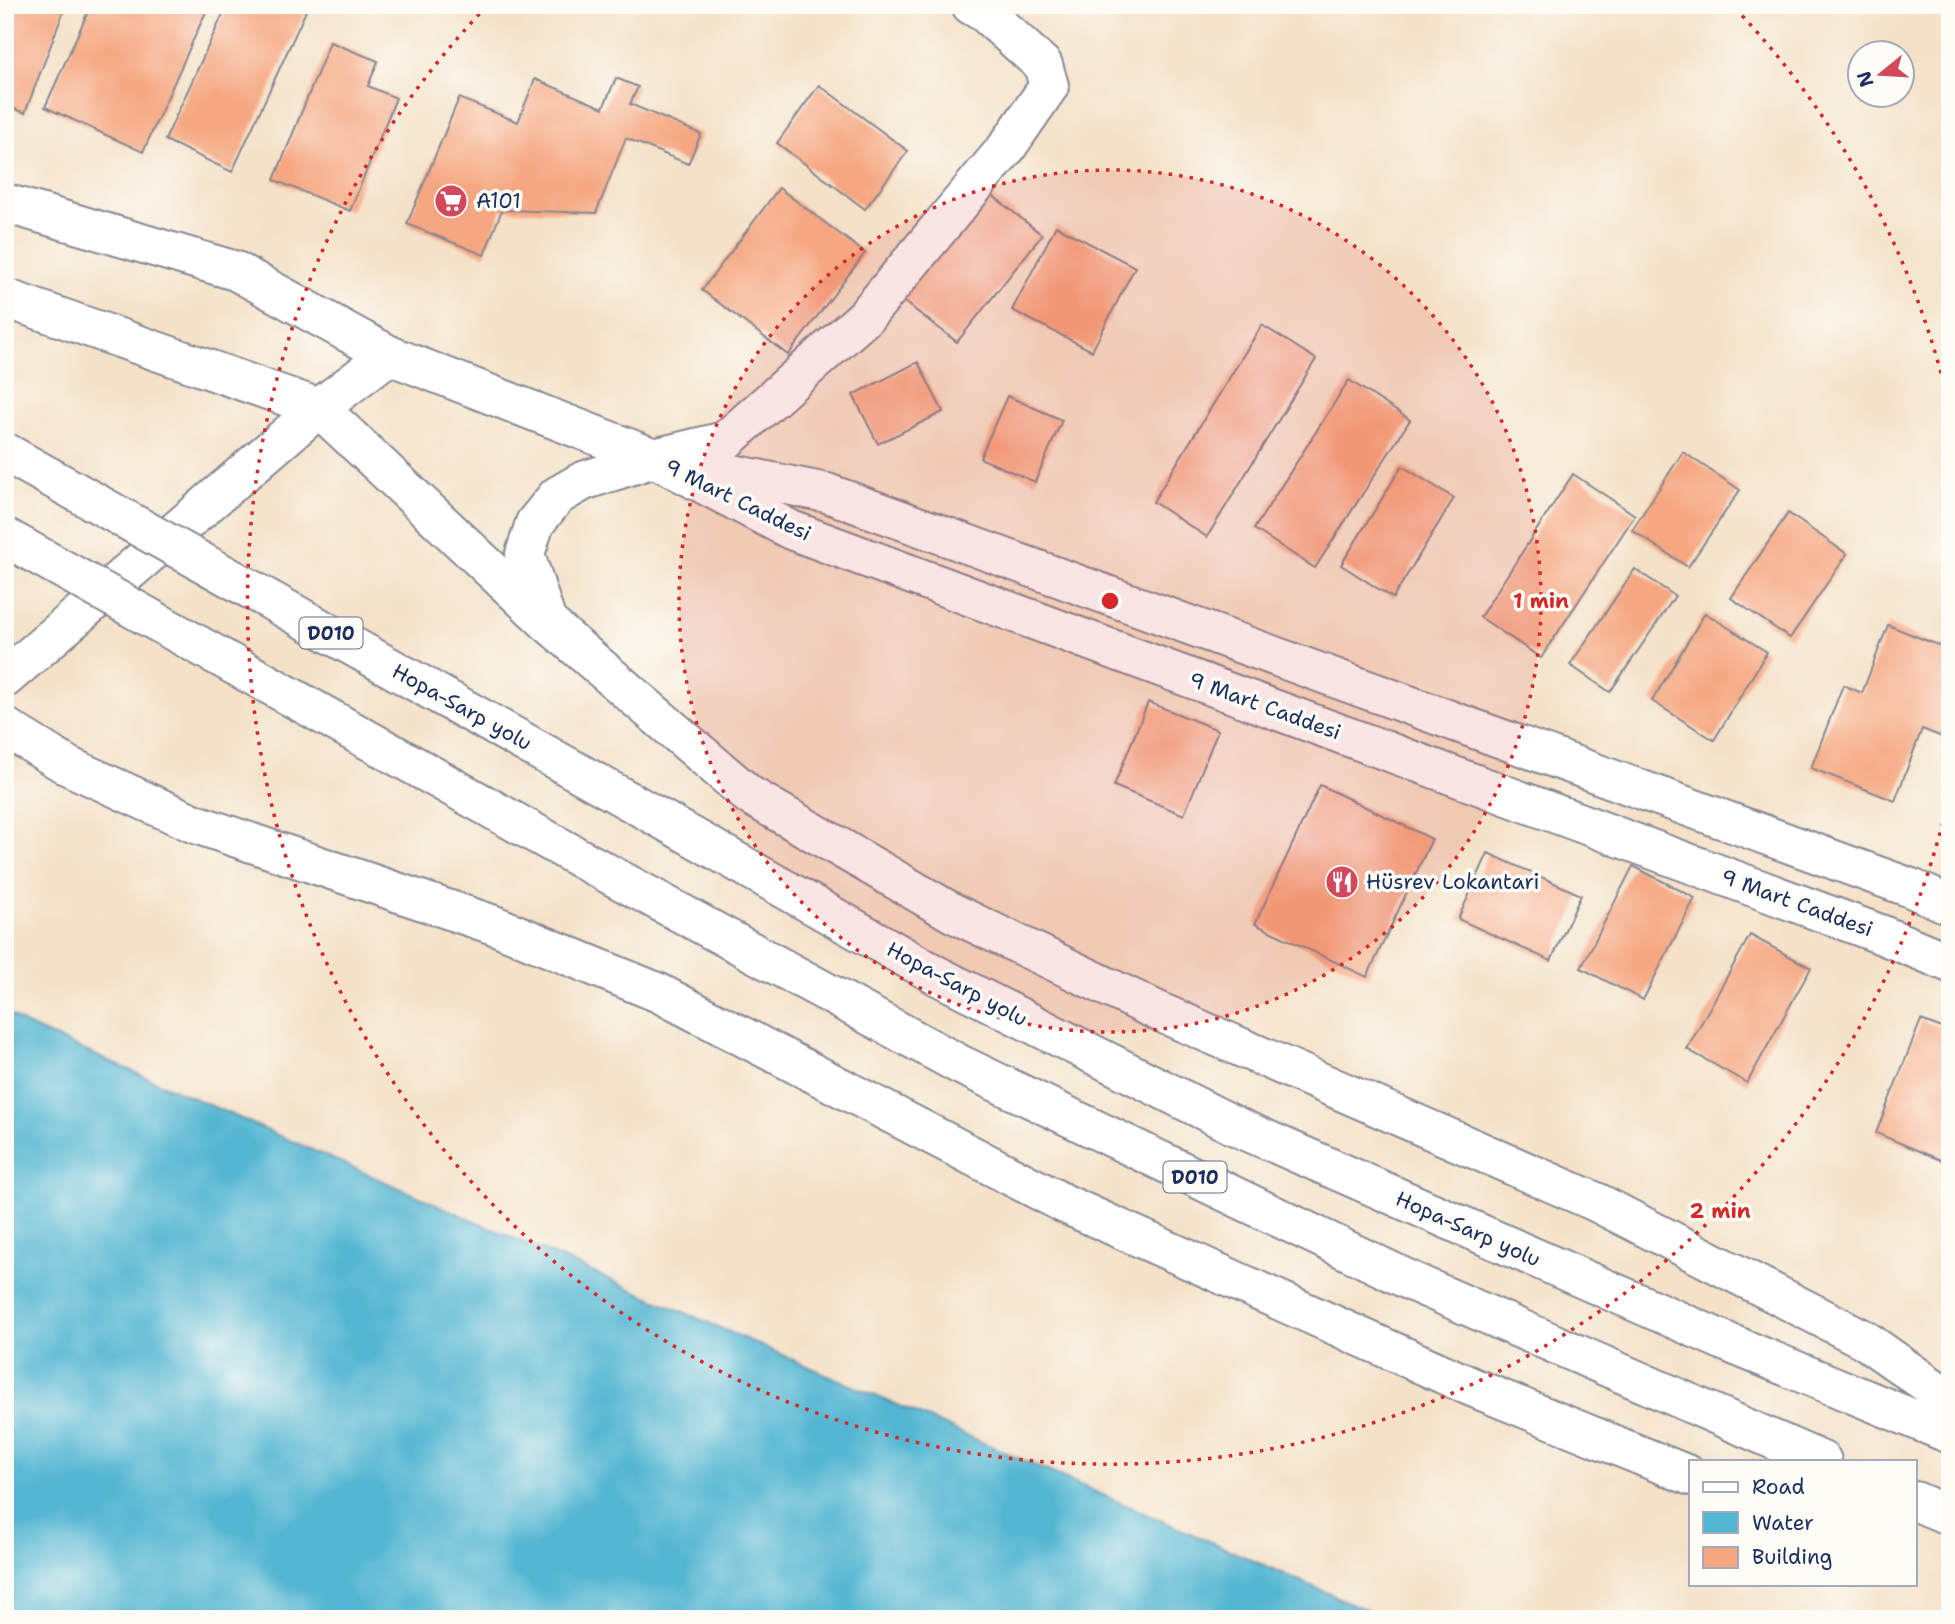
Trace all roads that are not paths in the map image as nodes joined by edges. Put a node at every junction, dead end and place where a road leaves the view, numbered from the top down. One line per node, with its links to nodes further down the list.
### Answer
1 (971, 5): 7 (main road)
2 (5, 203): 4 (main road)
3 (5, 299): 5 (main road)
4 (389, 355): 5 (main road); 7 (main road)
5 (319, 408): 9 (main road); 10 (main road)
6 (5, 452): 15 (main road, Hopa-Sarp yolu / D010, bridge)
7 (654, 458): 9 (main road); 12 (main road, 9 Mart Caddesi); 13 (main road, 9 Mart Caddesi)
8 (5, 537): 16 (main road, D010, bridge)
9 (546, 621): 14 (main road)
10 (5, 678)
11 (5, 727): 17 (main road)
12 (1950, 905)
13 (1950, 963)
14 (1950, 1402)
15 (1950, 1434)
16 (1820, 1460)
17 (1689, 1475)
18 (1916, 1501): 19 (main road)
19 (1950, 1516)
20 (1916, 1524): 21 (main road)
21 (1950, 1525)

